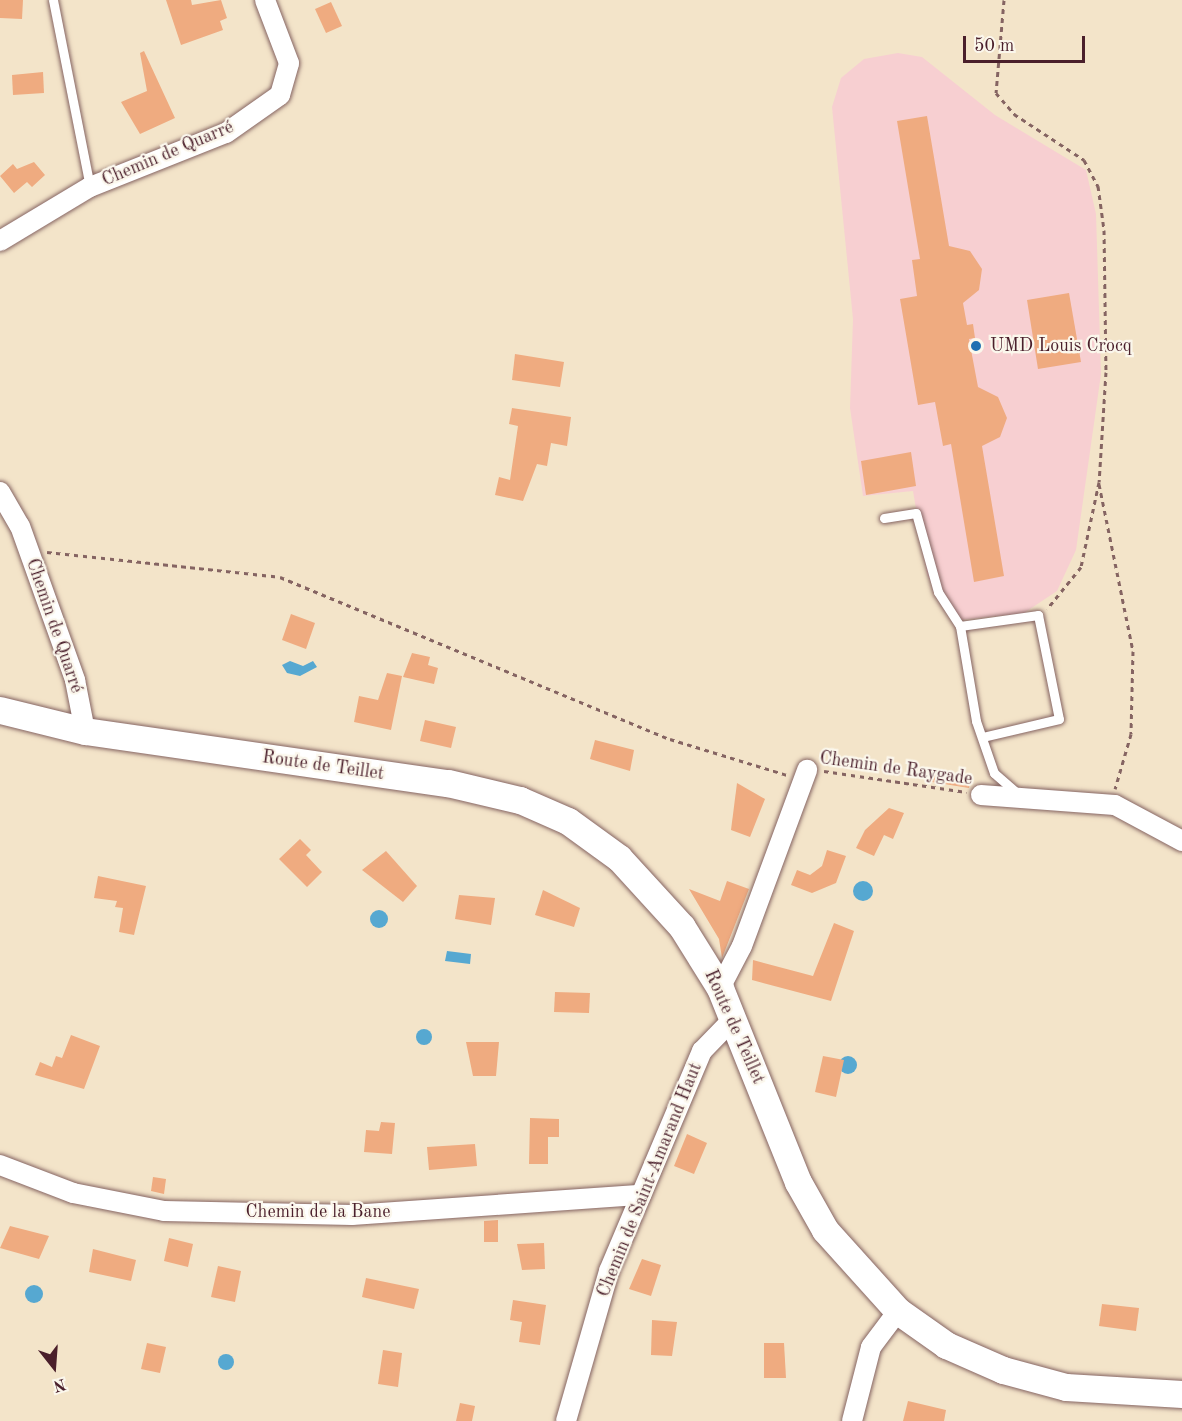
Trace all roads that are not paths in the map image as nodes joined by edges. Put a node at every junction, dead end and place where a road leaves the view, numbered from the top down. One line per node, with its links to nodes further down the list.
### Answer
1 (53, 0): 3 (lane, Chemin de Quarré)
2 (265, 0): 3 (street, Chemin de Quarré)
3 (90, 188): 4 (street, Chemin de Quarré)
4 (0, 241)
5 (0, 492): 9 (street, Chemin de Quarré)
6 (884, 518): 7 (lane)
7 (960, 626): 10 (lane); 10 (lane)
8 (0, 710): 9 (main road, Route de Teillet)
9 (85, 731): 15 (main road, Route de Teillet)
10 (982, 737): 13 (lane)
11 (805, 775): 15 (street)
12 (981, 795): 13 (street)
13 (1022, 798): 14 (street)
14 (1182, 840)
15 (720, 988): 16 (main road, Route de Teillet)
16 (733, 1019): 18 (street, Chemin de Saint-Amarand Haut); 19 (main road, Route de Teillet)
17 (0, 1165): 18 (street, Chemin de la Bane)
18 (641, 1195): 21 (street, Chemin de Saint-Amarand Haut)
19 (898, 1311): 20 (main road, Route de Teillet); 22 (street)
20 (1182, 1394)
21 (566, 1421)
22 (852, 1421)

